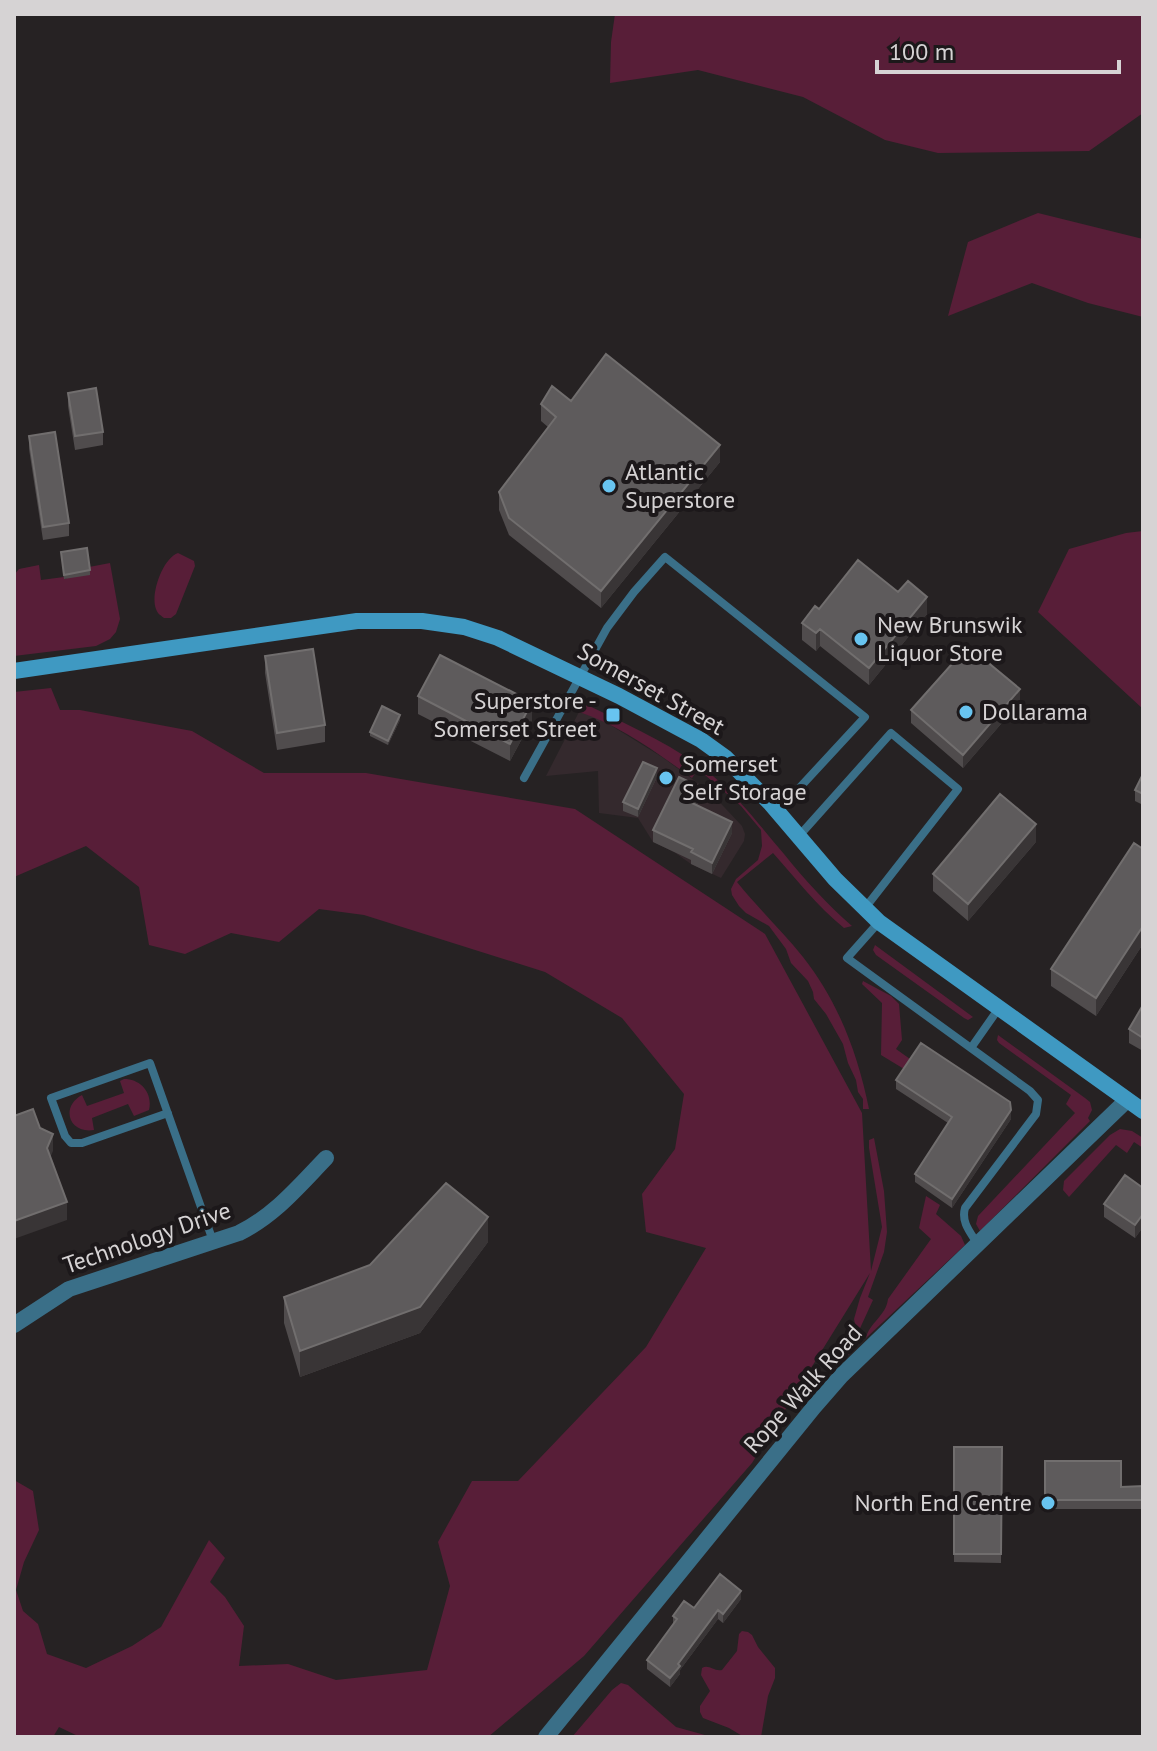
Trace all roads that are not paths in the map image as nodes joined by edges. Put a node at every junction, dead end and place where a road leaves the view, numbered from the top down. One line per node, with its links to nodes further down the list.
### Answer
1 (14, 671): 2 (main road, Somerset Street)
2 (580, 676): 3 (lane); 4 (main road, Somerset Street); 4 (lane)
3 (524, 778)
4 (777, 812): 5 (main road, Somerset Street)
5 (799, 836): 6 (main road, Somerset Street); 6 (lane)
6 (865, 909): 7 (main road, Somerset Street)
7 (879, 922): 8 (main road, Somerset Street); 9 (lane)
8 (999, 1008): 9 (lane); 10 (main road, Somerset Street)
9 (971, 1048): 15 (lane)
10 (1127, 1100): 11 (main road, Somerset Street); 15 (street, Rope Walk Road)
11 (1143, 1111)
12 (168, 1113): 12 (lane); 14 (lane)
13 (326, 1158): 14 (street, Technology Drive)
14 (213, 1242): 16 (street, Technology Drive)
15 (977, 1243): 17 (street, Rope Walk Road)
16 (14, 1325)
17 (546, 1737)

